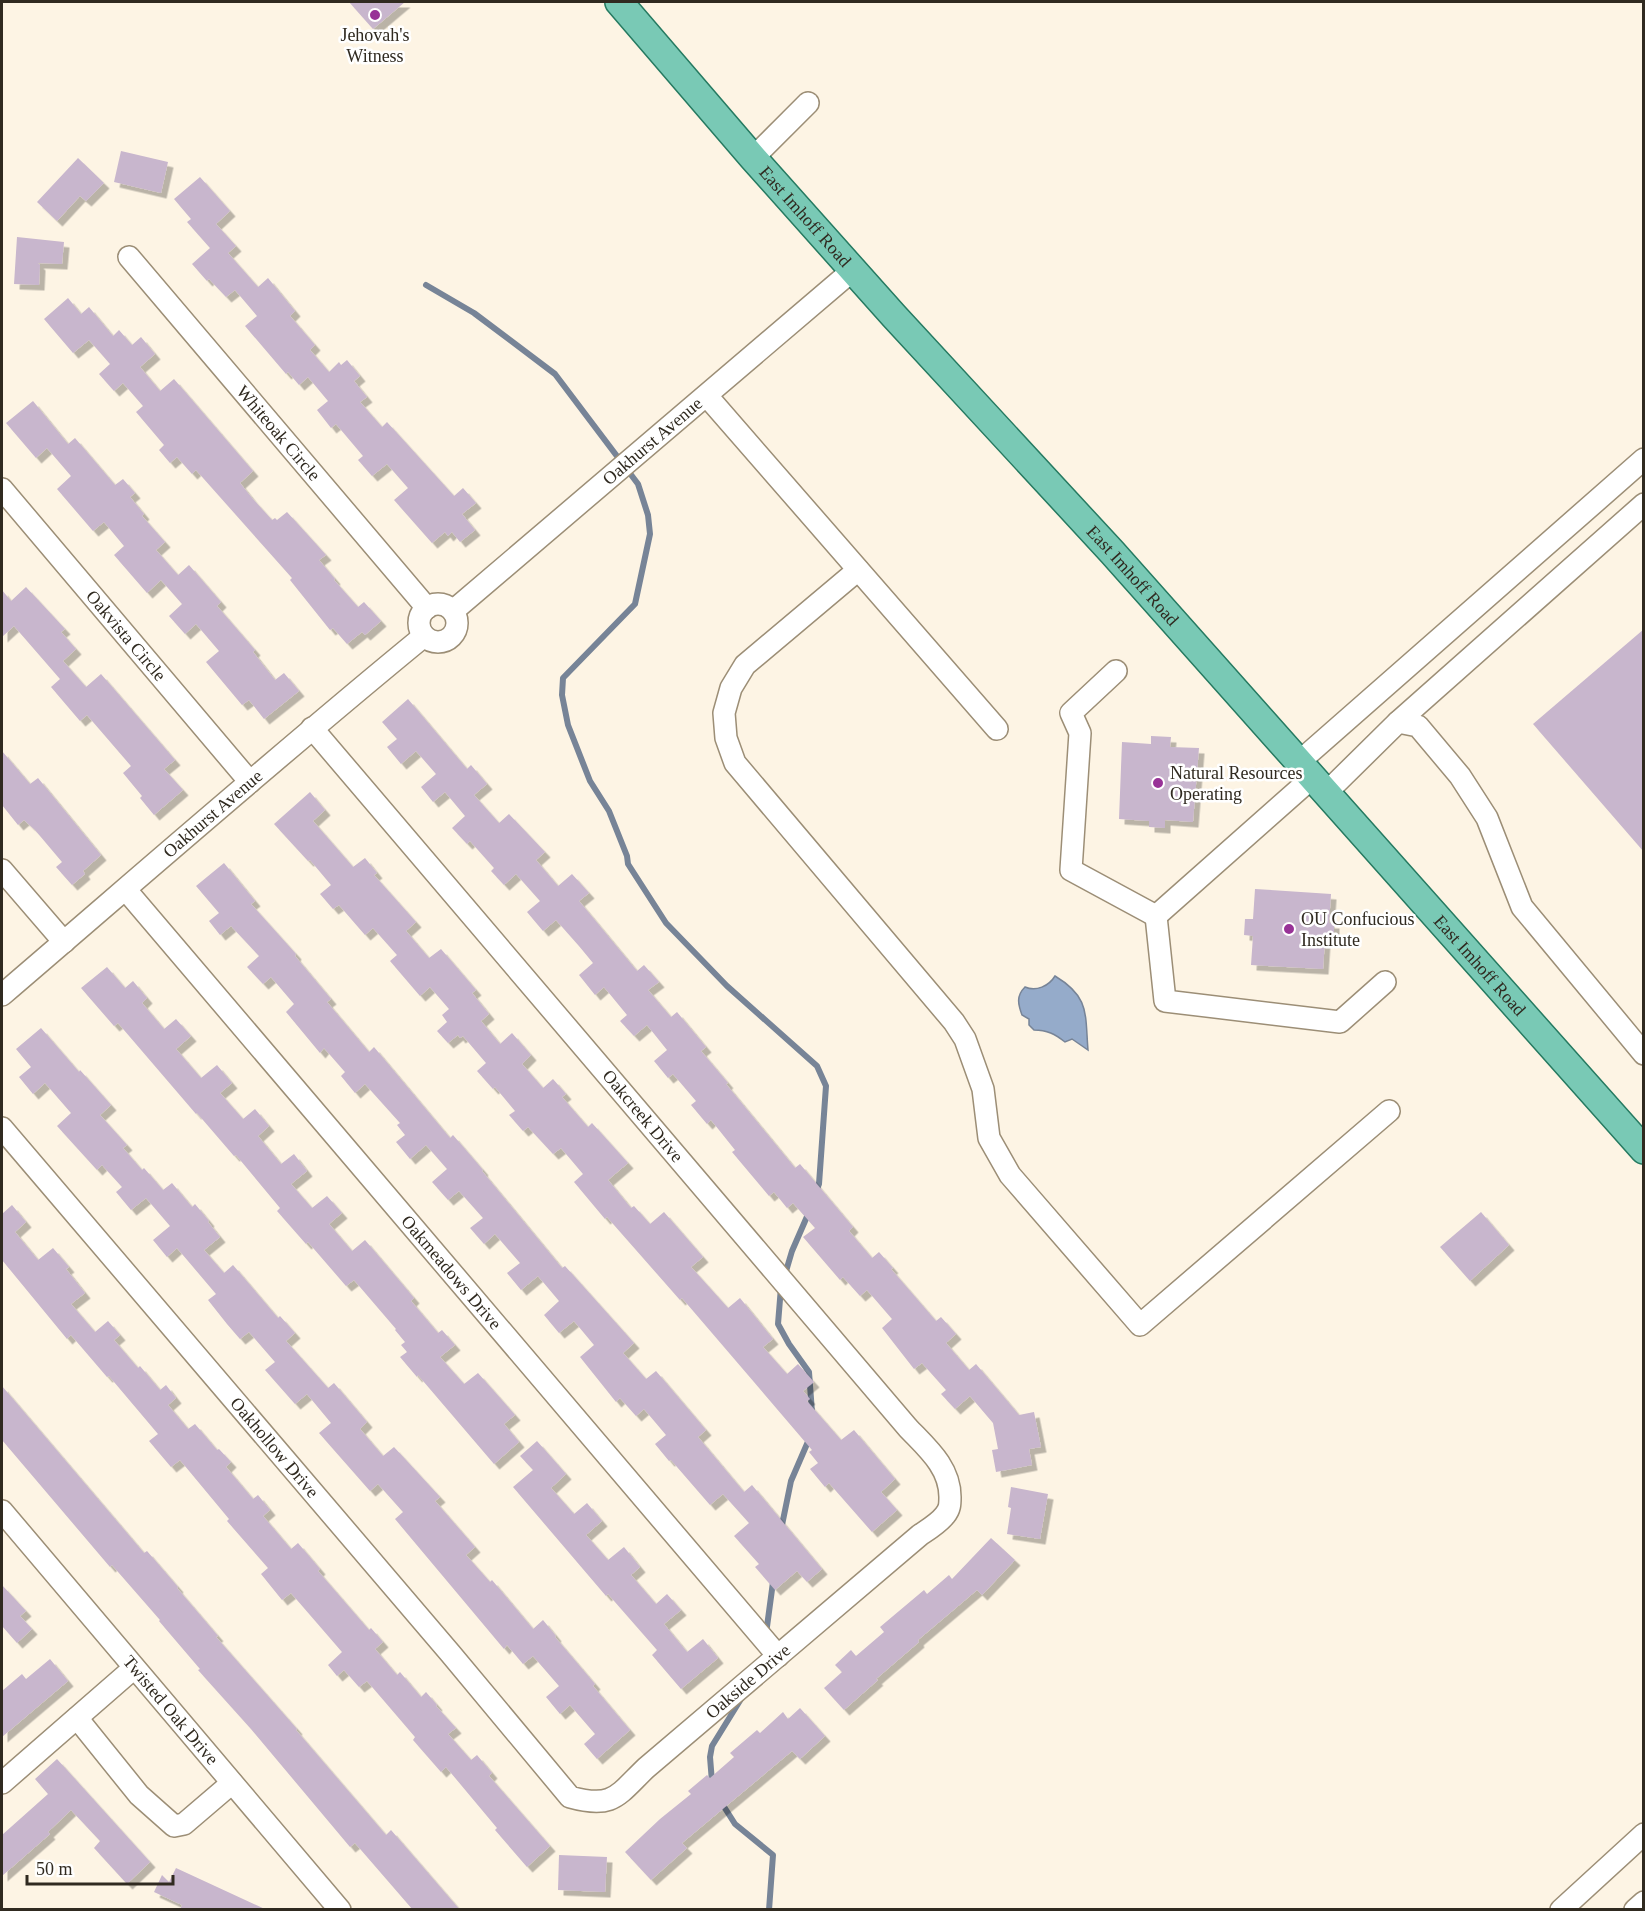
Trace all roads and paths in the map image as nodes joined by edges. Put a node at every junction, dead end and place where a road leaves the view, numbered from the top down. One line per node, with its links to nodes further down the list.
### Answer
1 (619, 2): 3 (main road, East Imhoff Road)
2 (808, 103): 3 (street)
3 (753, 158): 5 (main road, East Imhoff Road)
4 (129, 257): 13 (street, Whiteoak Circle)
5 (853, 270): 6 (street, Oakhurst Avenue); 20 (main road, East Imhoff Road)
6 (707, 396): 12 (street); 14 (street, Oakhurst Avenue)
7 (1644, 459): 10 (street)
8 (2, 489): 21 (street, Oakvista Circle)
9 (1644, 504): 11 (street)
10 (1571, 524): 11 (street); 20 (street)
11 (1593, 549): 17 (street)
12 (858, 570): 19 (street); 29 (street)
13 (428, 608): 14 (street); 15 (street)
14 (453, 611): 15 (street)
15 (424, 636): 18 (street, Oakhurst Avenue)
16 (1116, 671): 24 (street)
17 (1398, 722): 20 (street); 28 (street)
18 (312, 728): 21 (street, Oakhurst Avenue); 33 (street, Oakcreek Drive)
19 (997, 729)
20 (1313, 777): 24 (street); 31 (main road, East Imhoff Road)
21 (250, 782): 23 (street, Oakhurst Avenue)
22 (2, 870): 25 (street)
23 (126, 890): 25 (street, Oakhurst Avenue); 34 (street, Oakmeadows Drive)
24 (1156, 916): 26 (street)
25 (64, 942): 27 (street, Oakhurst Avenue)
26 (1385, 982)
27 (2, 995)
28 (1644, 1054)
29 (1389, 1111)
30 (2, 1128): 37 (street, Oakhollow Drive)
31 (1644, 1150)
32 (2, 1511): 35 (street, Twisted Oak Drive)
33 (947, 1513): 34 (street, Oakside Drive)
34 (775, 1656): 37 (street, Oakside Drive)
35 (134, 1668): 36 (street); 39 (street, Twisted Oak Drive)
36 (77, 1718): 38 (street); 39 (street)
37 (546, 1767)
38 (2, 1783)
39 (232, 1783): 42 (street, Twisted Oak Drive)
40 (1644, 1834): 43 (street)
41 (1644, 1902): 44 (street)
42 (340, 1910)
43 (1561, 1910)
44 (1635, 1910)

